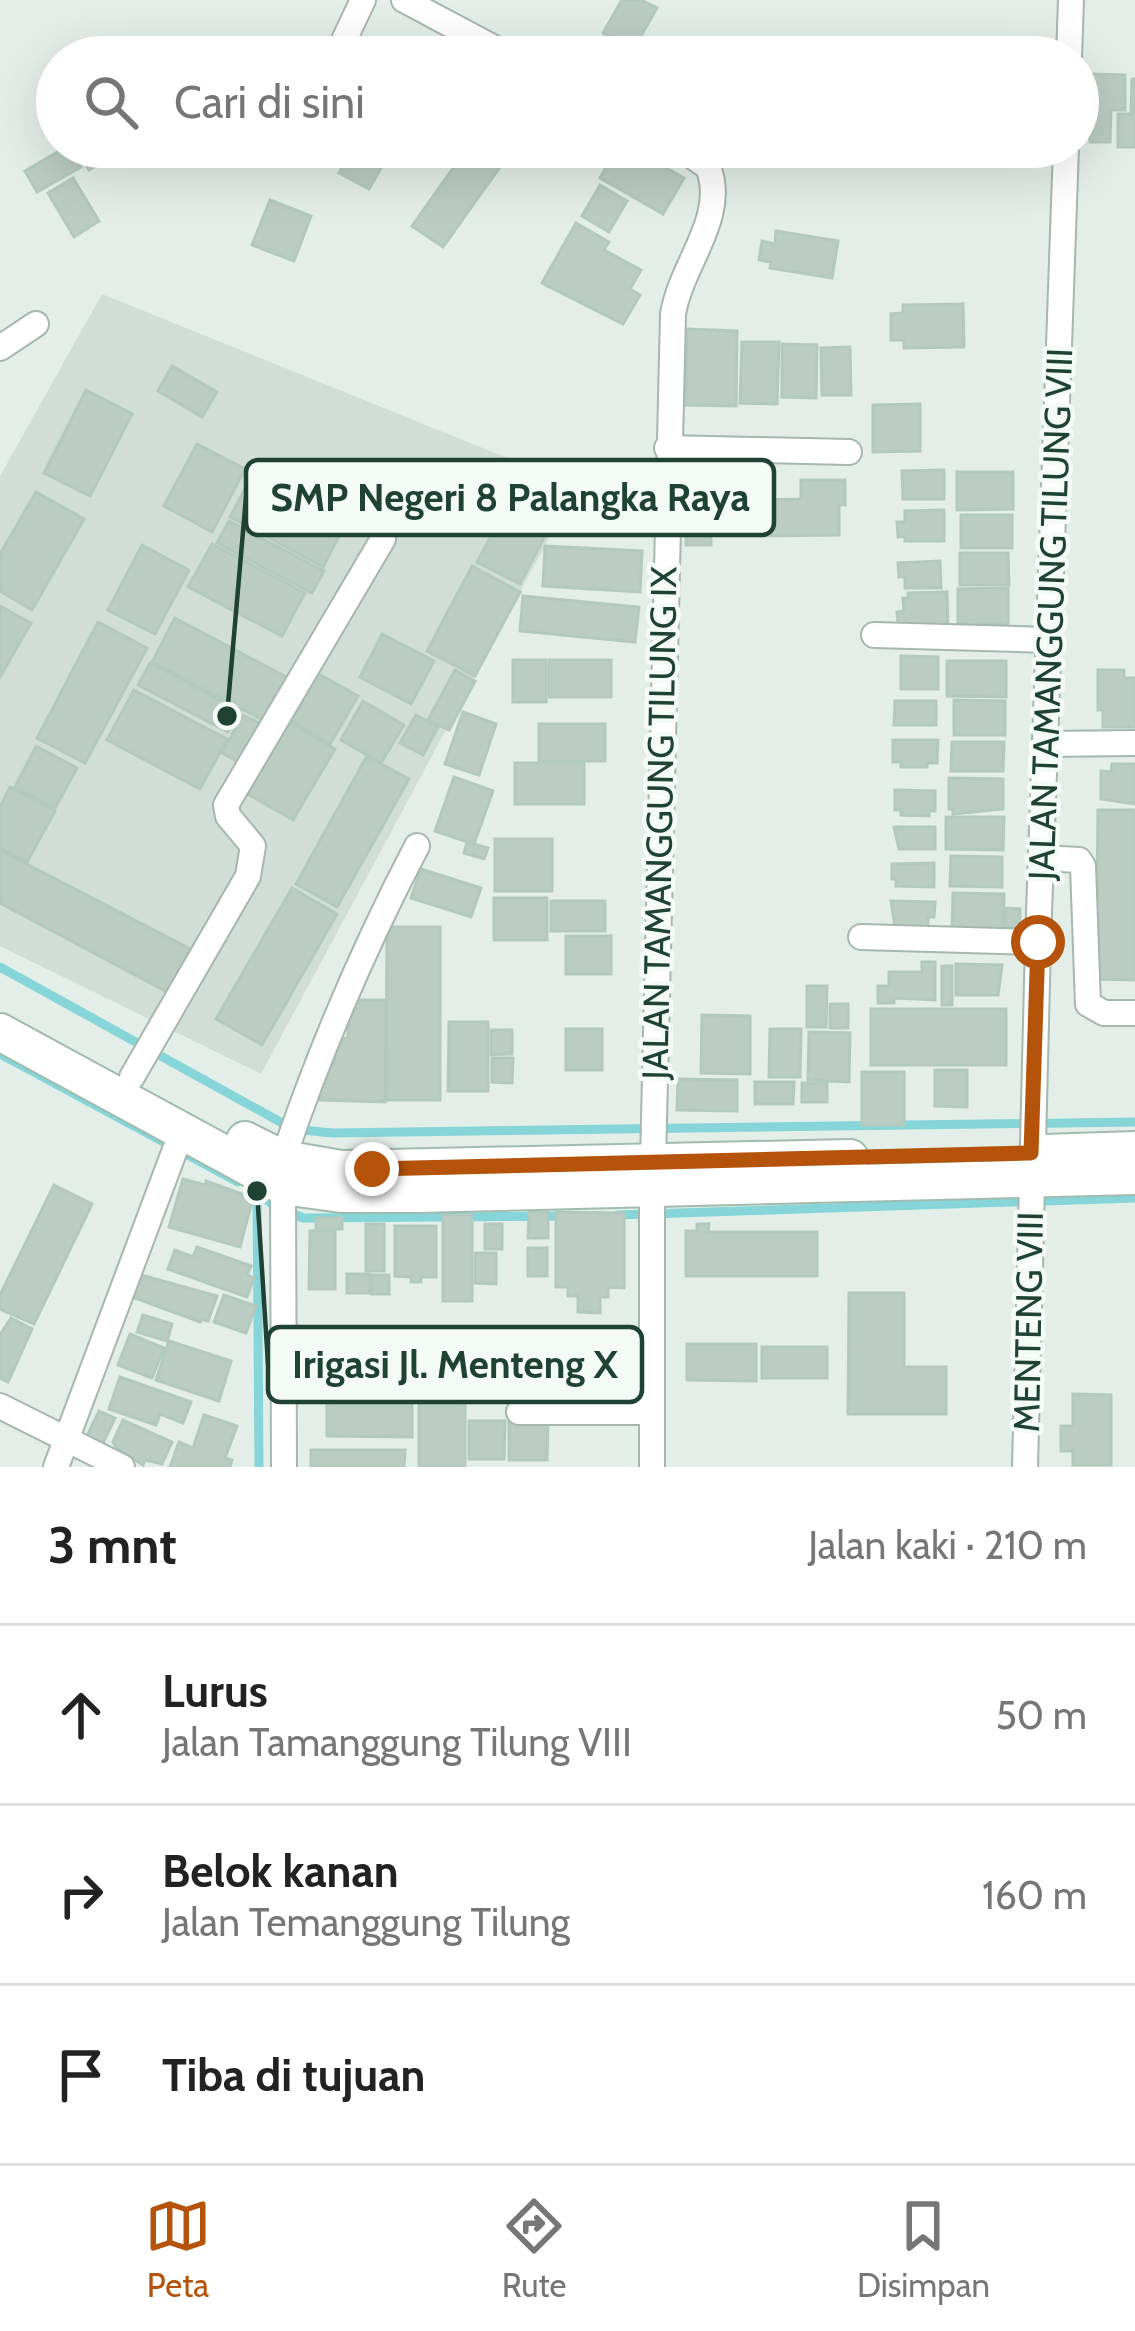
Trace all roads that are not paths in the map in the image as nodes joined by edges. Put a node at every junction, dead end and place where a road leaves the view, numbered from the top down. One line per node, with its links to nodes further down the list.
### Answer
1 (363, 0): 4 (street)
2 (404, 0): 5 (street)
3 (1071, 0): 6 (street)
4 (346, 36)
5 (472, 36)
6 (1070, 36)
7 (708, 168): 11 (street, JALAN TAMANGGUNG TILUNG IX)
8 (1065, 168): 15 (street, JALAN TAMANGGUNG TILUNG VIII)
9 (36, 324): 10 (street)
10 (0, 348)
11 (667, 448): 12 (street); 30 (street, JALAN TAMANGGUNG TILUNG IX)
12 (849, 452)
13 (383, 539): 25 (street)
14 (874, 635): 15 (street)
15 (1048, 640): 17 (street, JALAN TAMANGGUNG TILUNG VIII)
16 (1135, 742): 17 (street)
17 (1045, 744): 19 (street, JALAN TAMANGGUNG TILUNG VIII)
18 (417, 845): 29 (street)
19 (1041, 859): 21 (street, JALAN TAMANGGUNG TILUNG VIII); 23 (street)
20 (861, 937): 21 (street)
21 (1038, 942): 28 (street, JALAN TAMANGGUNG TILUNG VIII)
22 (0, 1006): 25 (street)
23 (1135, 1013)
24 (0, 1032): 26 (street)
25 (132, 1077): 29 (street)
26 (182, 1131): 29 (street); 35 (street)
27 (1135, 1150): 28 (street)
28 (1031, 1165): 30 (street); 31 (street); 40 (street, MENTENG VIII)
29 (283, 1172): 30 (street); 38 (street)
30 (652, 1176): 34 (street, JALAN TAMANGGUNG TILUNG IX)
31 (1135, 1176)
32 (0, 1406): 35 (street)
33 (519, 1412): 34 (street)
34 (651, 1412): 39 (street, JALAN TAMANGGUNG TILUNG IX)
35 (69, 1441): 36 (street); 37 (street)
36 (56, 1467)
37 (122, 1467)
38 (284, 1467)
39 (652, 1467)
40 (1025, 1467)

